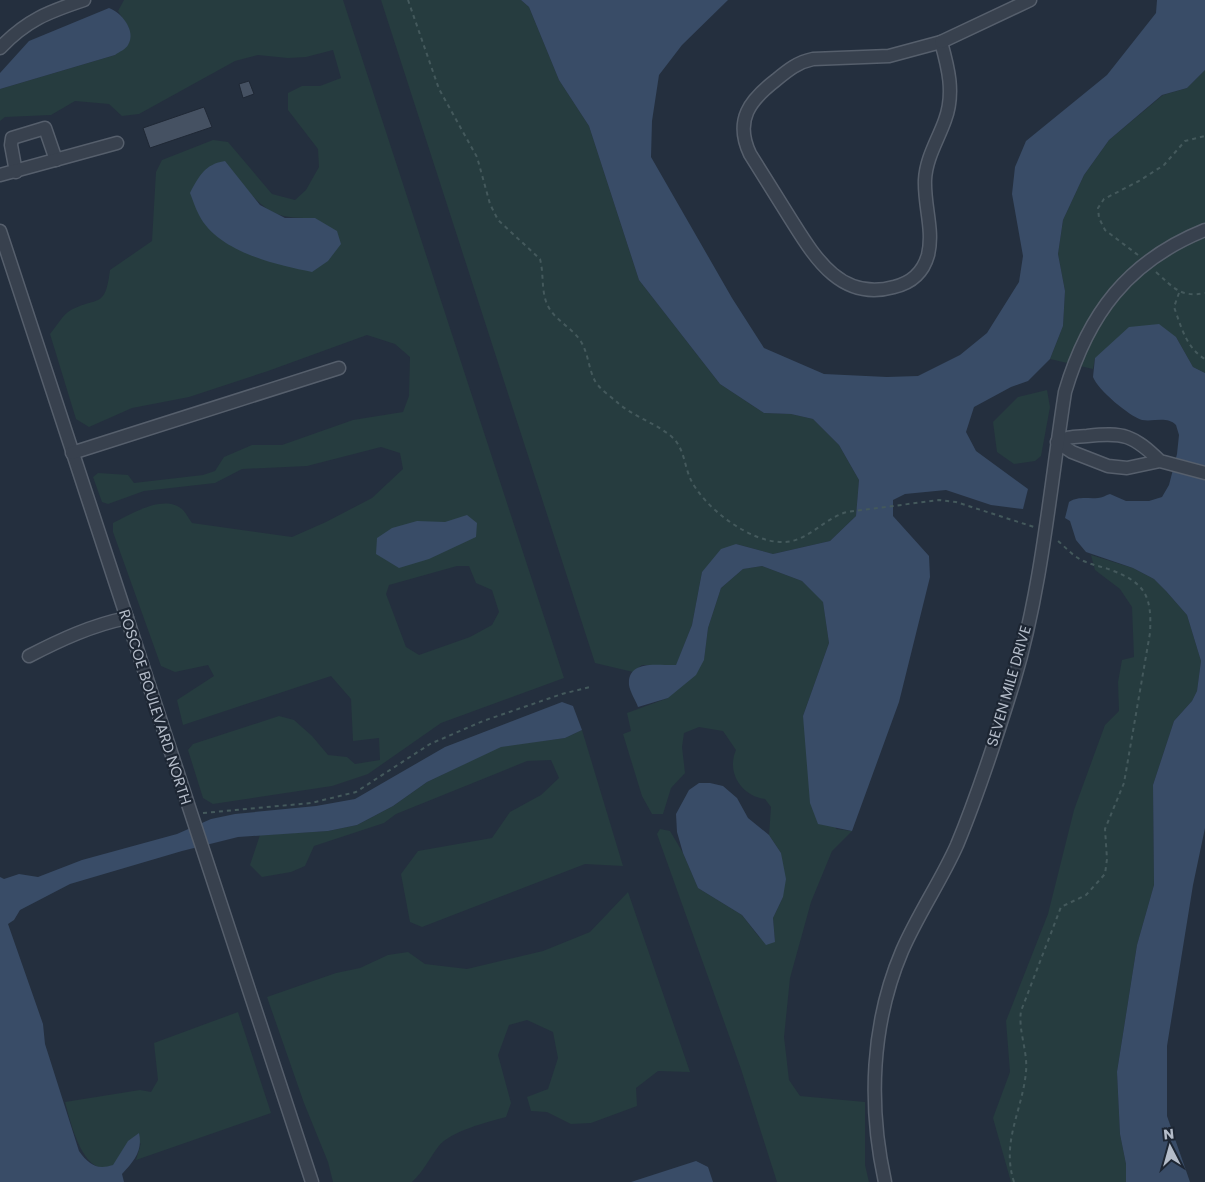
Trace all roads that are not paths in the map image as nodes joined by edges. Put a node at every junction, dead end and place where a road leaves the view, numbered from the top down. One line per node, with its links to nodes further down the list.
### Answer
1 (84, 0): 4 (street)
2 (1030, 0): 3 (street)
3 (941, 42): 3 (street)
4 (0, 48)
5 (117, 143): 6 (street)
6 (56, 160): 7 (street); 7 (street)
7 (16, 172): 8 (street)
8 (0, 176)
9 (1205, 230): 12 (street, SEVEN MILE DRIVE)
10 (0, 231): 13 (street, ROSCOE BOULEVARD NORTH)
11 (338, 368): 13 (street)
12 (1057, 442): 14 (street); 14 (street); 19 (street, SEVEN MILE DRIVE)
13 (72, 453): 16 (street, ROSCOE BOULEVARD NORTH)
14 (1160, 461): 15 (street)
15 (1205, 473)
16 (126, 618): 17 (street); 18 (street, ROSCOE BOULEVARD NORTH)
17 (29, 656)
18 (312, 1182)
19 (885, 1182)

